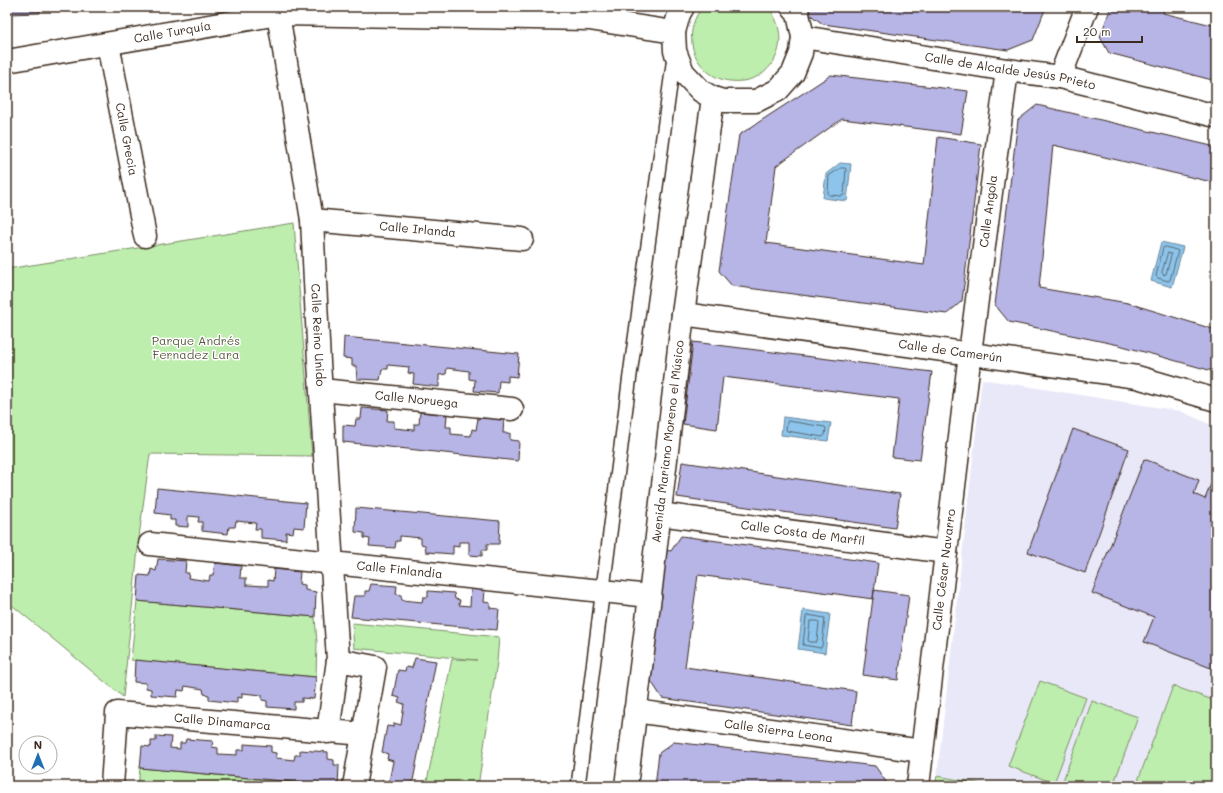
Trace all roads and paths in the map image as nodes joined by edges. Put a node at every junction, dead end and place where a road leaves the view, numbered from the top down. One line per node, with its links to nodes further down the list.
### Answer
1 (683, 7): 7 (street)
2 (792, 7): 6 (street)
3 (1087, 7): 11 (street)
4 (554, 13): 5 (street, Calle Turquía); 7 (street, Calle Turquía)
5 (278, 14): 8 (street, Calle Turquía); 14 (street, Calle Reino Unido)
6 (803, 37): 10 (street, Calle de Alcalde Jesús Prieto); 12 (street)
7 (674, 42): 12 (street); 26 (lane)
8 (108, 44): 9 (street, Calle Turquía); 15 (street, Calle Grecia)
9 (7, 61)
10 (1007, 70): 11 (street, Calle de Alcalde Jesús Prieto); 18 (street, Calle Angola)
11 (1060, 77): 13 (street, Calle de Alcalde Jesús Prieto)
12 (713, 98): 17 (street, Avenida Mariano Moreno el Músico)
13 (1216, 116)
14 (312, 220): 16 (street, Calle Irlanda); 19 (street, Calle Reino Unido)
15 (145, 236)
16 (522, 239)
17 (683, 314): 18 (street, Calle de Camerún); 22 (street, Avenida Mariano Moreno el Músico)
18 (970, 353): 20 (street, Calle de Camerún); 24 (street, Calle César Navarro)
19 (321, 390): 21 (street, Calle Noruega); 25 (street, Calle Reino Unido)
20 (1216, 400)
21 (512, 409)
22 (659, 514): 24 (street, Calle Costa de Marfíl); 27 (street, Avenida Mariano Moreno el Músico)
23 (150, 544): 25 (street, Calle Finlandia)
24 (946, 552): 32 (street, Calle César Navarro)
25 (331, 563): 26 (street, Calle Finlandia); 28 (street, Calle Reino Unido)
26 (602, 592): 27 (street, Calle Finlandia); 35 (lane)
27 (650, 596): 29 (street, Avenida Mariano Moreno el Músico)
28 (338, 660): 30 (street, Calle Reino Unido); 31 (street)
29 (635, 710): 32 (street, Calle Sierra Leona); 36 (street, Avenida Mariano Moreno el Músico)
30 (328, 732): 31 (street, Calle Dinamarca); 33 (street, Calle Dinamarca)
31 (364, 734): 34 (street)
32 (922, 751): 37 (street, Calle César Navarro)
33 (112, 786)
34 (354, 786)
35 (578, 786)
36 (626, 786)
37 (918, 786)

